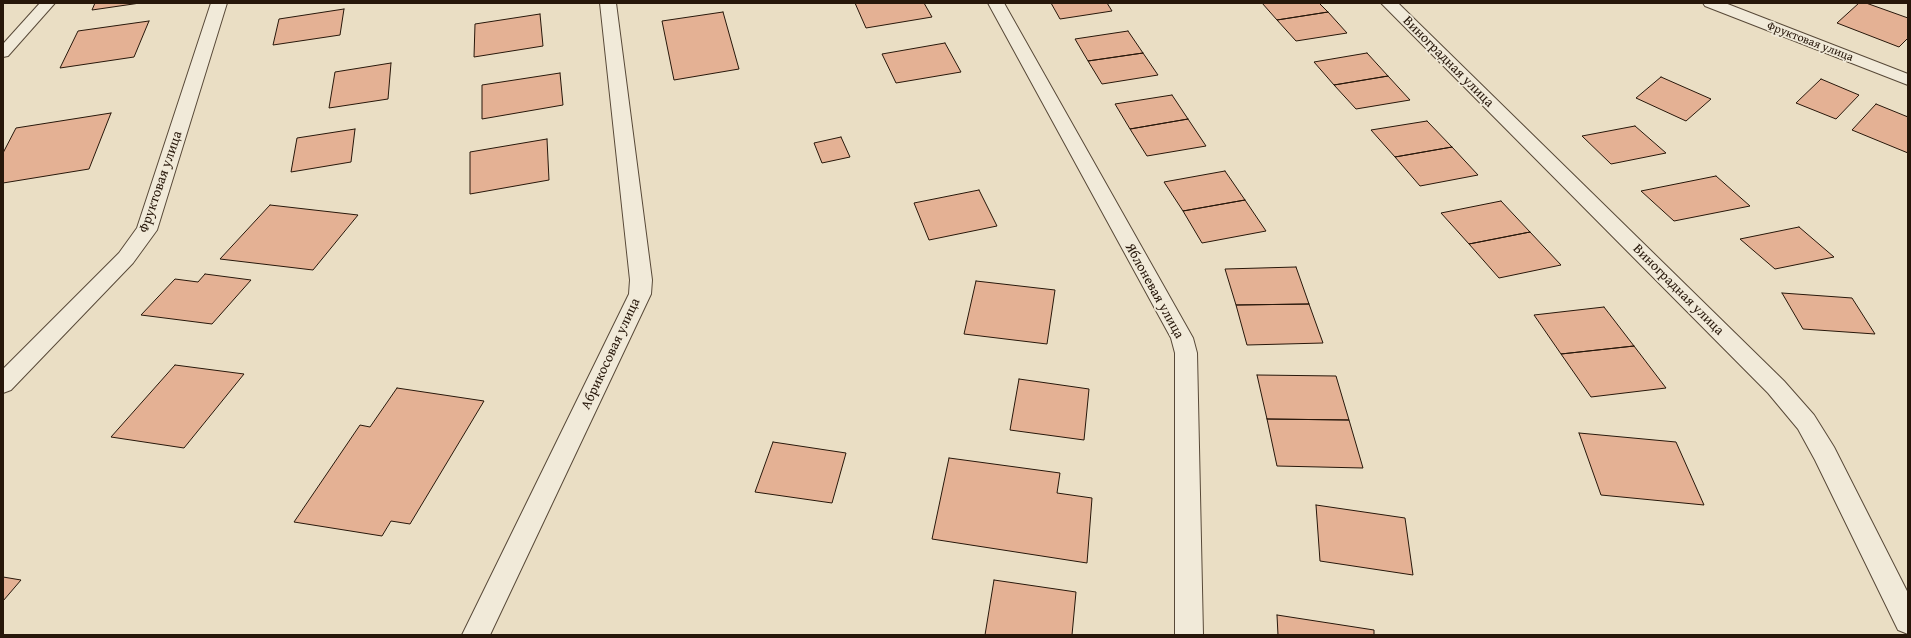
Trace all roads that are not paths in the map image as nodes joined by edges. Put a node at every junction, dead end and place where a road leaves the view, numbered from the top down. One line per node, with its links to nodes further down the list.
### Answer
1 (48, 3): 7 (lane)
2 (219, 3): 9 (street, Фруктовая улица)
3 (608, 3): 11 (street, Абрикосовая улица)
4 (996, 3): 12 (street, Яблоневая улица)
5 (1389, 3): 10 (street, Виноградная улица)
6 (1711, 3): 8 (street, Фруктовая улица)
7 (3, 53)
8 (1908, 80)
9 (3, 384)
10 (1908, 621)
11 (476, 635)
12 (1189, 635)

